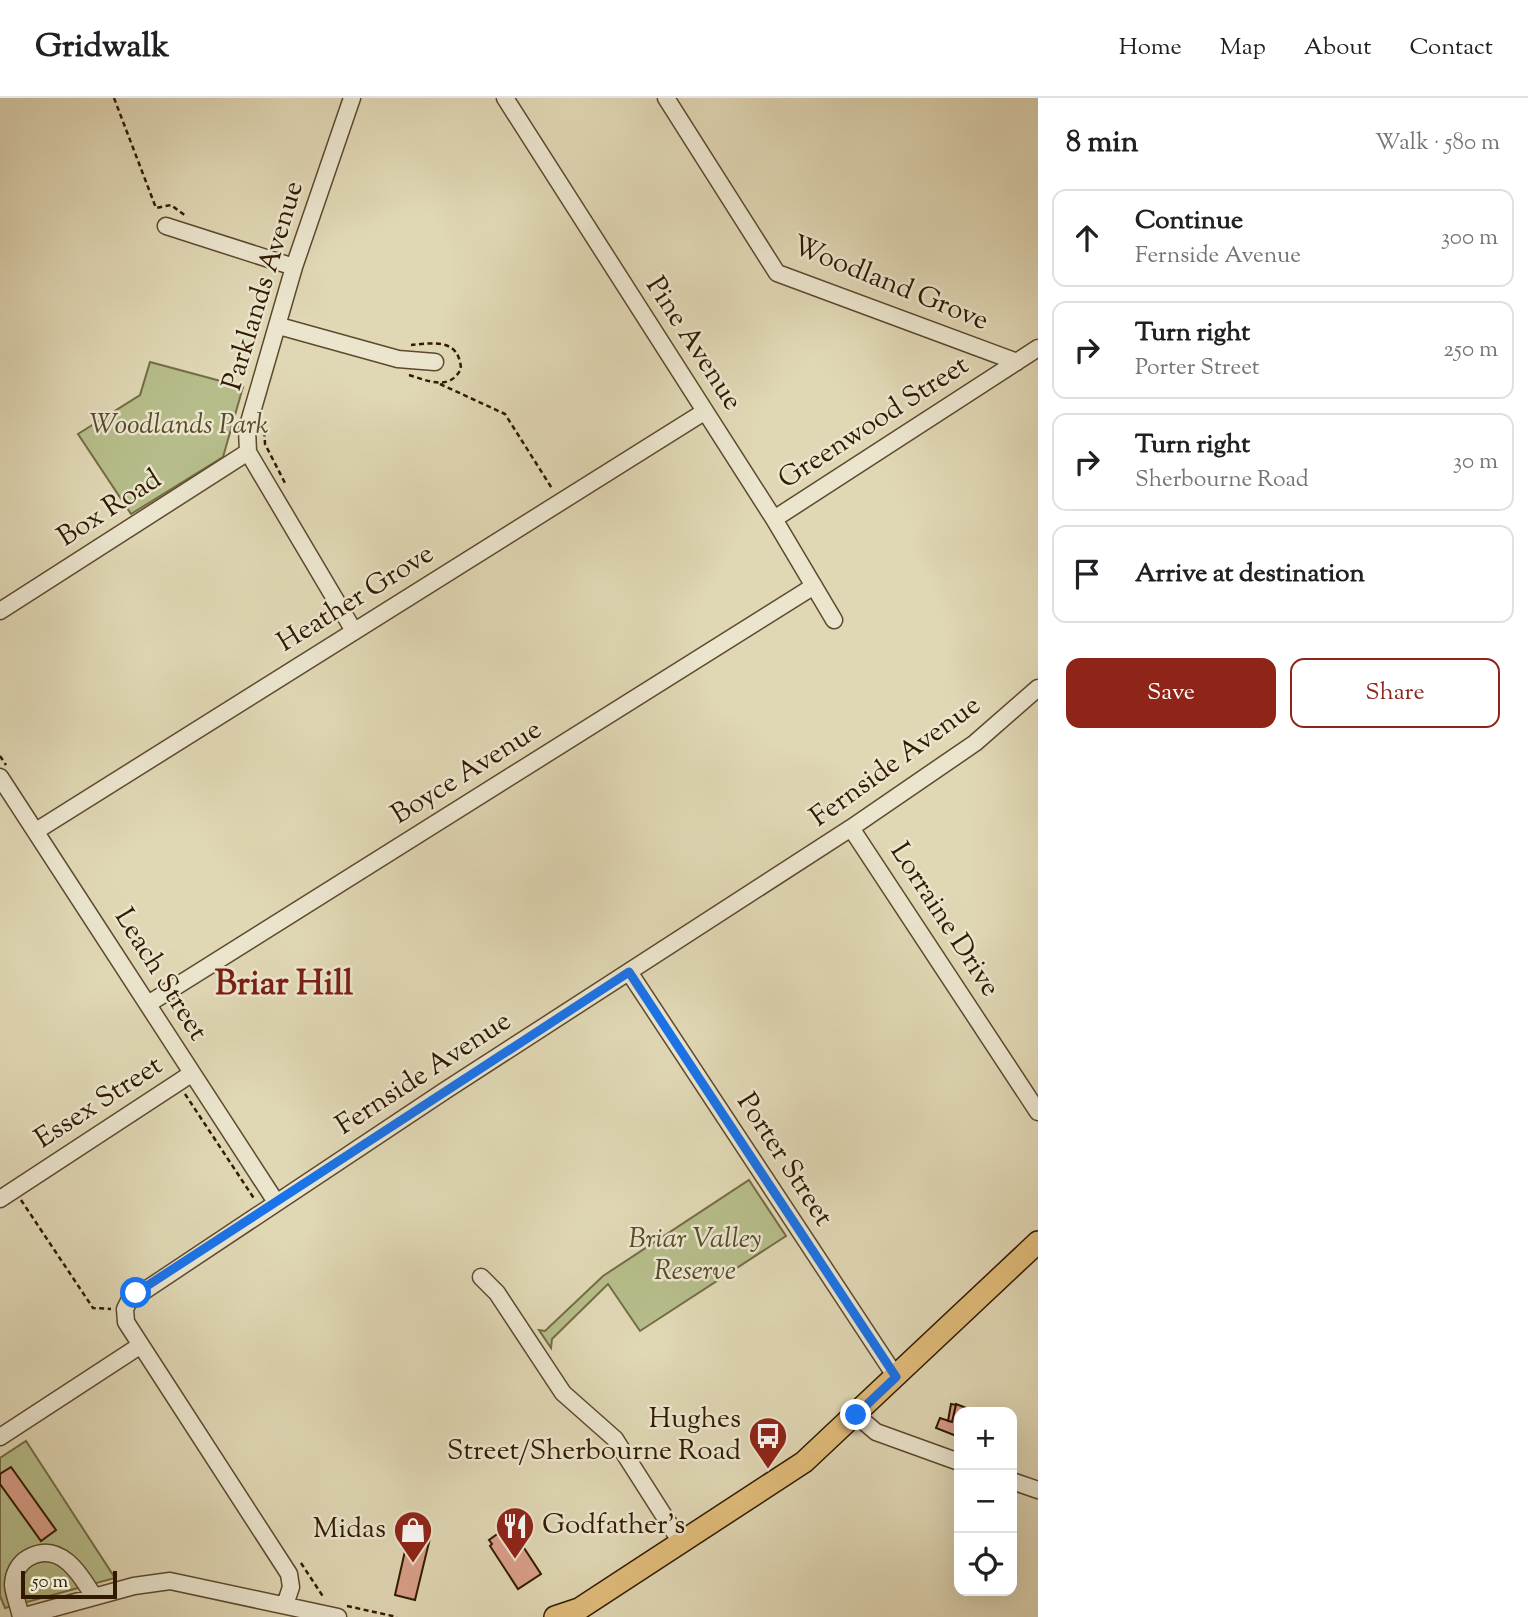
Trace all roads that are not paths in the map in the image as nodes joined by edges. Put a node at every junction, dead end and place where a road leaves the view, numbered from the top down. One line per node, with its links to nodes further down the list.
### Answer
1 (352, 98): 5 (street, Parklands Avenue)
2 (505, 98): 10 (street, Pine Avenue)
3 (666, 98): 9 (street, Woodland Grove)
4 (166, 226): 5 (street)
5 (294, 267): 6 (street, Parklands Avenue)
6 (279, 326): 8 (street); 11 (street, Parklands Avenue)
7 (1038, 348): 9 (street, Greenwood Street)
8 (435, 362)
9 (1017, 362): 12 (street, Greenwood Street)
10 (704, 412): 12 (street, Pine Avenue); 16 (street, Heather Grove)
11 (248, 452): 14 (street, Box Road); 16 (street)
12 (774, 519): 13 (street, Pine Avenue)
13 (814, 586): 15 (street, Pine Avenue); 22 (street, Boyce Avenue)
14 (0, 611)
15 (834, 621)
16 (354, 631): 20 (street, Heather Grove)
17 (1038, 688): 19 (street, Fernside Avenue)
18 (0, 777): 20 (street, Leach Street)
19 (851, 828): 21 (street, Fernside Avenue); 24 (street, Lorraine Drive)
20 (36, 831): 22 (street, Leach Street)
21 (629, 972): 25 (street, Fernside Avenue); 30 (street, Porter Street)
22 (148, 1004): 23 (street, Leach Street)
23 (191, 1074): 25 (street, Leach Street); 26 (street, Essex Street)
24 (1038, 1112)
25 (272, 1197): 29 (street, Fernside Avenue)
26 (0, 1199)
27 (1038, 1242): 30 (main road)
28 (481, 1277): 36 (street)
29 (141, 1345): 32 (street); 38 (street, Fernside Avenue)
30 (896, 1377): 31 (main road)
31 (856, 1415): 33 (street); 36 (main road)
32 (0, 1437)
33 (954, 1460)
34 (1017, 1483): 35 (street)
35 (1038, 1490)
36 (682, 1544): 39 (main road)
37 (94, 1597): 38 (street); 40 (street); 40 (street)
38 (285, 1605): 41 (street)
39 (577, 1613): 42 (main road)
40 (21, 1617)
41 (338, 1617)
42 (555, 1617)

